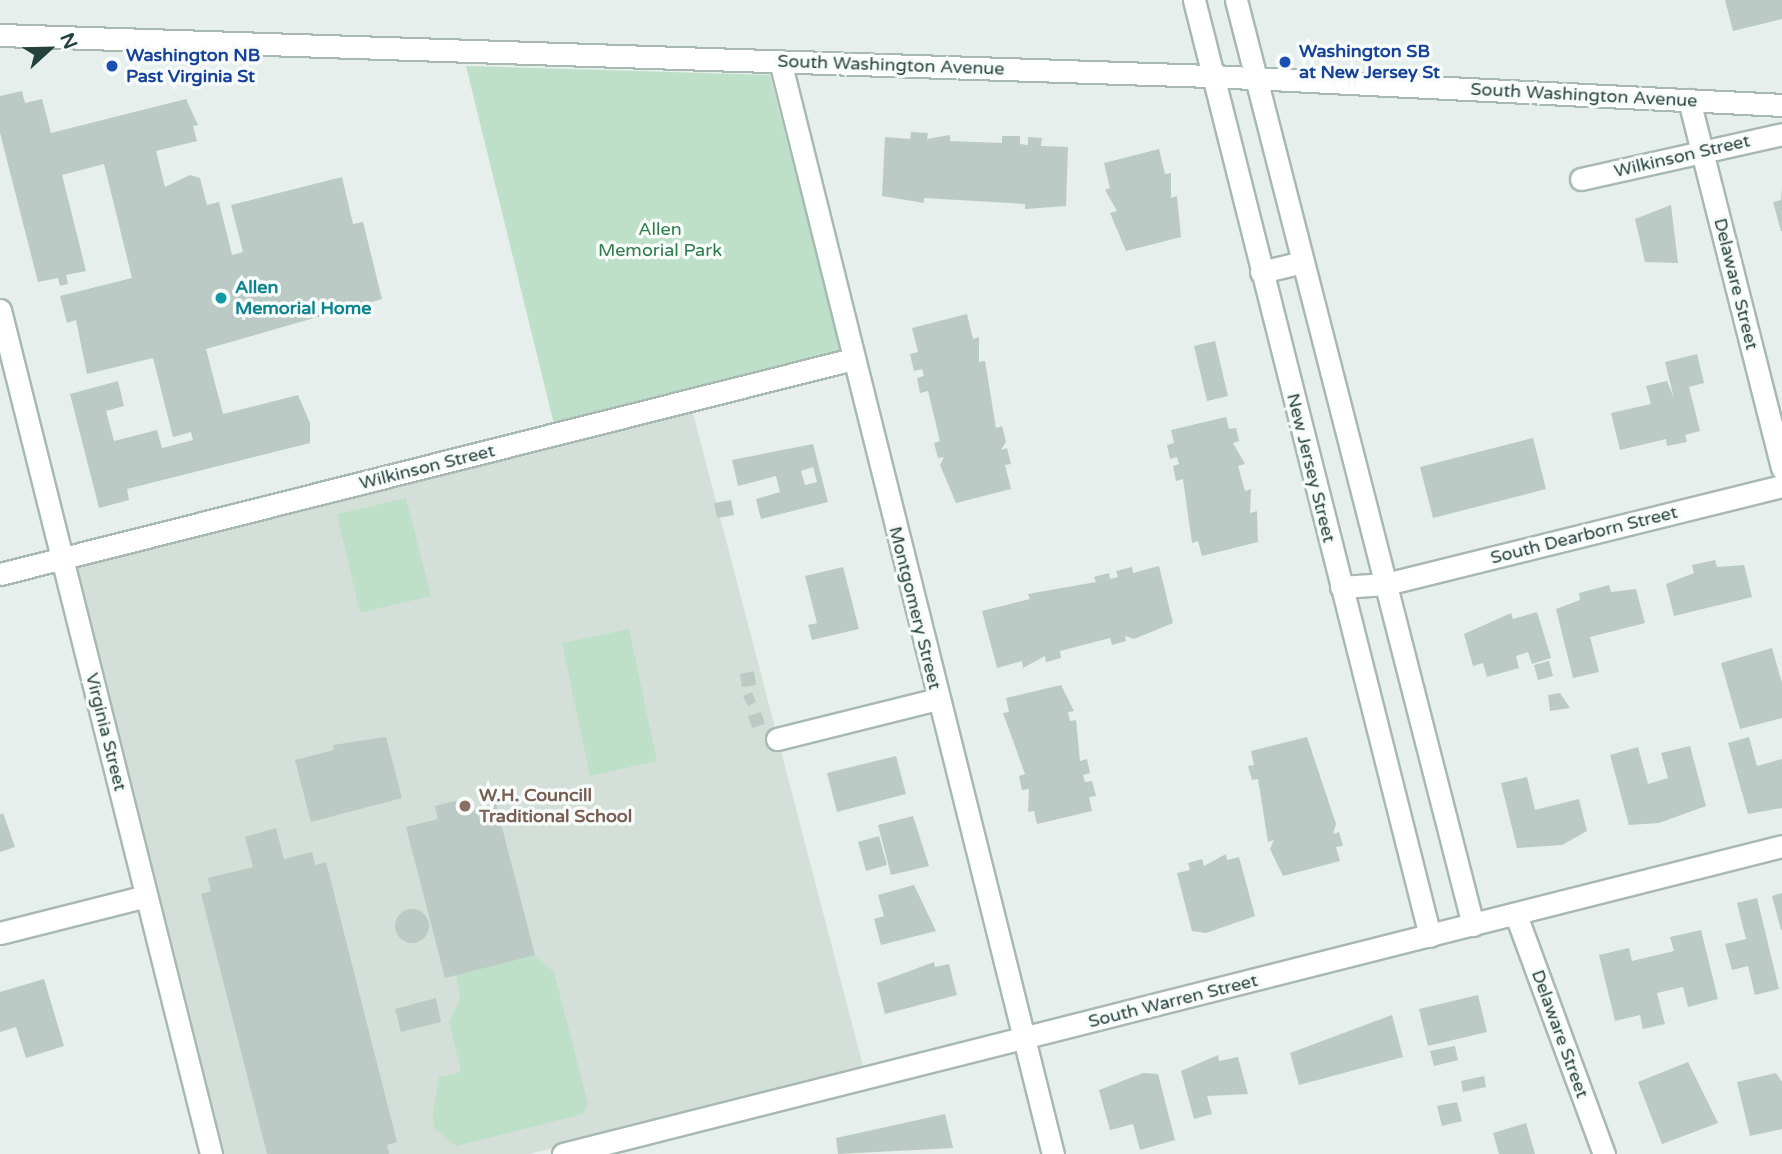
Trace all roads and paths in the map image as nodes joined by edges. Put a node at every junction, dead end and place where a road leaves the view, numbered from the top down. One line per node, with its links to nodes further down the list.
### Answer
1 (1194, 0): 5 (street, New Jersey Street)
2 (1236, 0): 6 (street)
3 (0, 35): 4 (street, South Washington Avenue)
4 (780, 61): 5 (street, South Washington Avenue); 15 (street, Montgomery Street)
5 (1212, 76): 6 (street, South Washington Avenue); 13 (street, New Jersey Street)
6 (1257, 78): 7 (street, South Washington Avenue); 12 (street)
7 (1689, 100): 8 (street, South Washington Avenue); 10 (street, Delaware Street)
8 (1782, 105)
9 (1782, 134): 10 (street, Wilkinson Street)
10 (1701, 150): 11 (street, Wilkinson Street); 16 (street, Delaware Street)
11 (1581, 179)
12 (1303, 262): 13 (street); 20 (street)
13 (1261, 272): 21 (street, New Jersey Street)
14 (0, 310): 18 (street, Virginia Street)
15 (853, 359): 18 (street, Wilkinson Street); 22 (street, Montgomery Street)
16 (1782, 468)
17 (1782, 486): 20 (street, South Dearborn Street)
18 (62, 558): 19 (street, Wilkinson Street); 25 (street, Virginia Street)
19 (0, 574)
20 (1386, 584): 21 (street, South Dearborn Street); 27 (street)
21 (1341, 587): 29 (street, New Jersey Street)
22 (938, 698): 23 (street); 30 (street, Montgomery Street)
23 (777, 739)
24 (1782, 846): 26 (street, South Warren Street)
25 (146, 896): 28 (street); 32 (street, Virginia Street)
26 (1516, 915): 27 (street, South Warren Street); 35 (street, Delaware Street)
27 (1473, 925): 29 (street, South Warren Street)
28 (0, 933)
29 (1430, 936): 30 (street, South Warren Street)
30 (1023, 1039): 31 (street, South Warren Street); 34 (street, Montgomery Street)
31 (631, 1146): 33 (street, South Warren Street)
32 (211, 1154)
33 (563, 1154)
34 (1053, 1154)
35 (1604, 1154)

